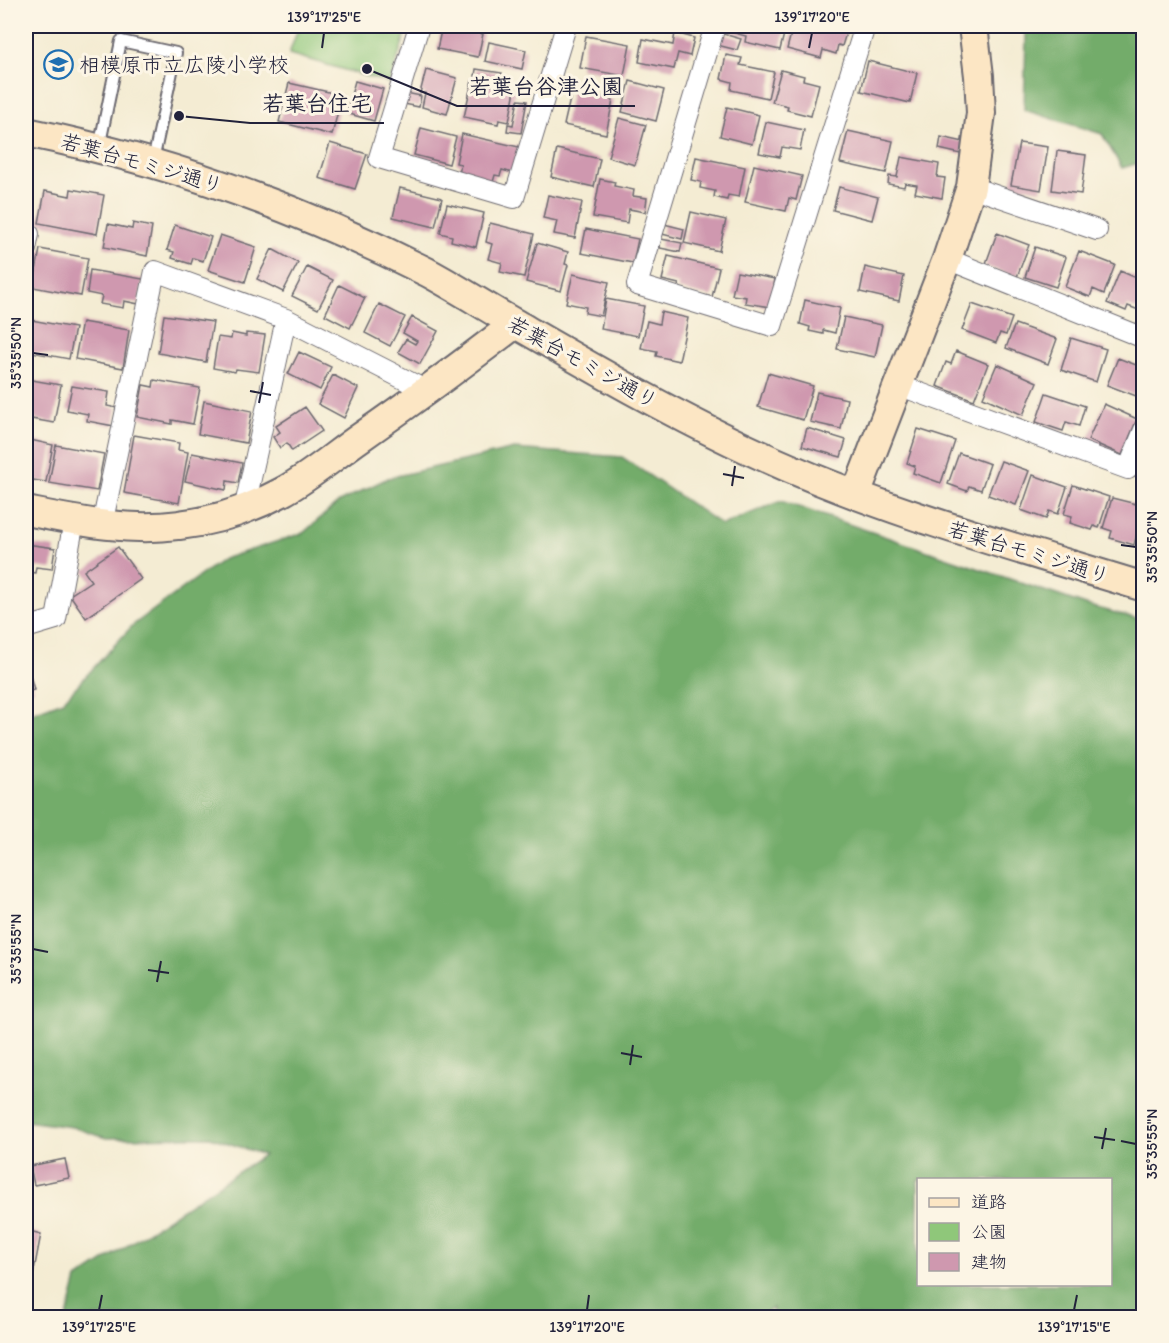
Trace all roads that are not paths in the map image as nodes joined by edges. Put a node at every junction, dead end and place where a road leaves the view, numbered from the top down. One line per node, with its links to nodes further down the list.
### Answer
1 (419, 26): 2 (street)
2 (566, 26)
3 (716, 26): 4 (street)
4 (865, 26)
5 (973, 26): 9 (street)
6 (26, 132): 7 (street, 若葉台モミジ通り)
7 (99, 148): 8 (street, 若葉台モミジ通り); 8 (lane)
8 (153, 163): 15 (street, 若葉台モミジ通り)
9 (971, 187): 10 (street); 13 (street)
10 (1097, 230)
11 (26, 233): 12 (street)
12 (26, 249)
13 (947, 259): 16 (street); 17 (street)
14 (286, 319): 18 (street); 21 (street); 24 (street)
15 (515, 324): 18 (street); 20 (street, 若葉台モミジ通り)
16 (1143, 338)
17 (898, 385): 19 (street); 20 (street)
18 (427, 391): 21 (street)
19 (1143, 430)
20 (856, 494): 25 (street, 若葉台モミジ通り)
21 (244, 510): 24 (street)
22 (26, 511): 23 (street)
23 (74, 520): 24 (street); 26 (street)
24 (102, 525)
25 (1143, 587)
26 (26, 628)

